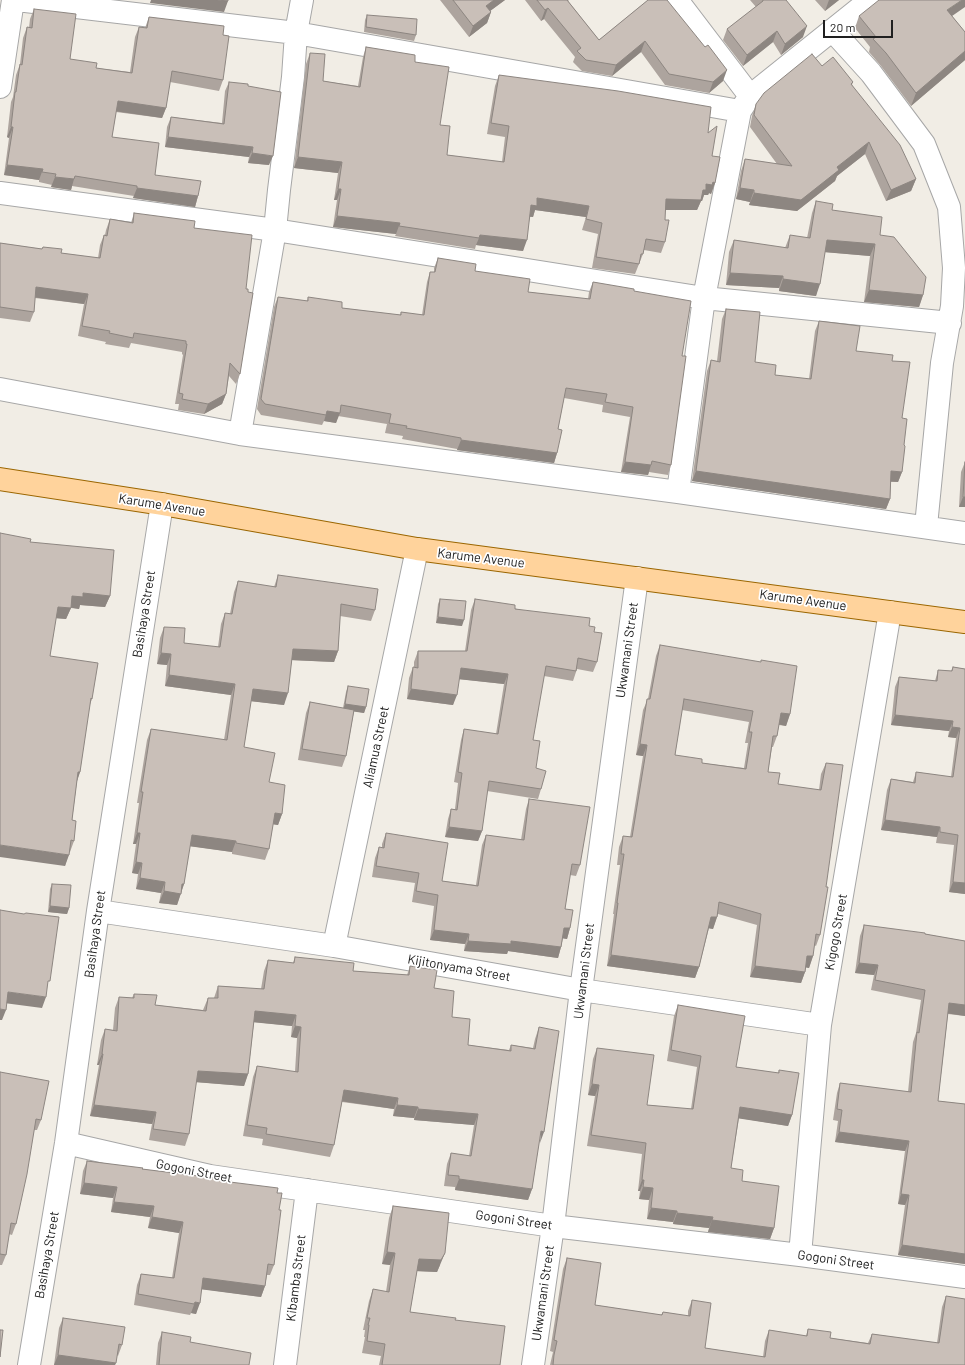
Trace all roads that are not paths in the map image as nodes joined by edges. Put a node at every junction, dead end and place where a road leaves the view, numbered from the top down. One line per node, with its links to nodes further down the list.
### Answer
1 (13, 0): 8 (street)
2 (17, 0): 7 (street)
3 (302, 0): 7 (street)
4 (677, 0): 9 (street)
5 (870, 0): 6 (street)
6 (832, 30): 9 (street); 12 (street)
7 (296, 33): 9 (street); 11 (street)
8 (0, 87)
9 (745, 103): 13 (street)
10 (0, 193): 11 (street)
11 (276, 230): 13 (street); 16 (street)
12 (959, 263): 14 (street)
13 (704, 298): 14 (street); 18 (street)
14 (956, 312): 20 (street)
15 (0, 389): 16 (street)
16 (240, 434): 18 (street)
17 (0, 480): 19 (main road, Karume Avenue)
18 (678, 492): 20 (street)
19 (162, 504): 22 (main road, Karume Avenue); 26 (street, Basihaya Street)
20 (926, 526): 21 (street)
21 (965, 533)
22 (417, 549): 23 (main road, Karume Avenue); 27 (street, Aliamua Street)
23 (637, 578): 24 (main road, Karume Avenue); 28 (street, Ukwamani Street)
24 (890, 612): 25 (main road, Karume Avenue); 29 (street, Kigogo Street)
25 (965, 622)
26 (98, 911): 27 (street, Kijitonyama Street); 30 (street, Basihaya Street)
27 (334, 946): 28 (street, Kijitonyama Street)
28 (581, 990): 29 (street, Kijitonyama Street); 32 (street, Ukwamani Street)
29 (820, 1025): 33 (street, Kigogo Street)
30 (66, 1144): 31 (street, Gogoni Street); 35 (street, Basihaya Street)
31 (307, 1190): 32 (street, Gogoni Street); 36 (street, Kibamba Street)
32 (553, 1226): 33 (street, Gogoni Street); 37 (street, Ukwamani Street)
33 (800, 1255): 34 (street, Gogoni Street)
34 (965, 1277)
35 (29, 1365)
36 (285, 1365)
37 (533, 1365)

